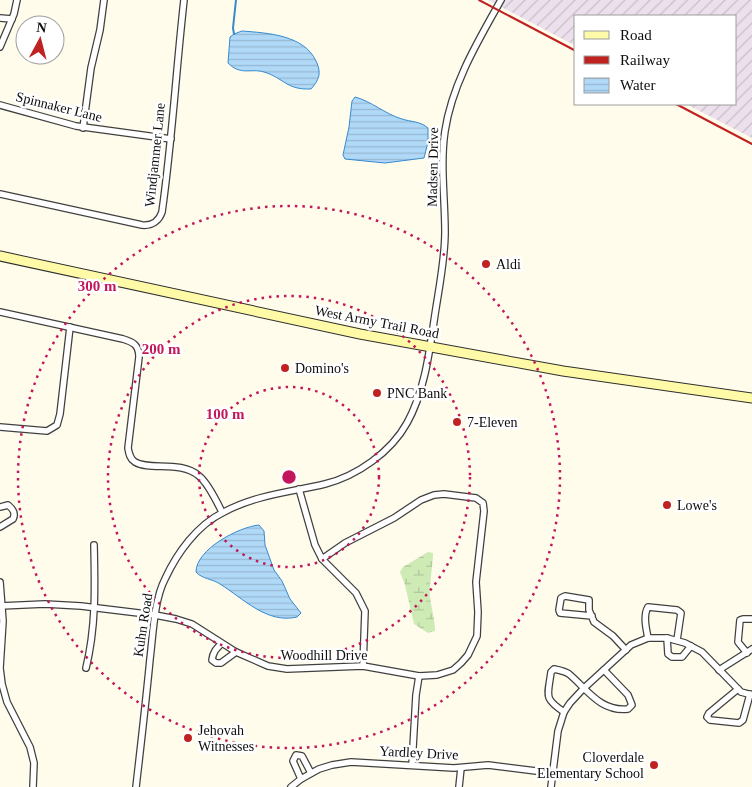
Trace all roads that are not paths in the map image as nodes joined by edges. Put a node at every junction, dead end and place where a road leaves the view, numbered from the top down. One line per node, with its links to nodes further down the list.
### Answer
1 (17, 0): 6 (street)
2 (104, 0): 9 (street)
3 (184, 0): 10 (street, Windjammer Lane)
4 (501, 0): 16 (street, Madsen Drive)
5 (0, 18): 6 (street)
6 (12, 19): 7 (street)
7 (0, 48)
8 (0, 106): 9 (street, Spinnaker Lane)
9 (83, 128): 10 (street, Spinnaker Lane)
10 (171, 139): 11 (street, Windjammer Lane)
11 (0, 194)
12 (0, 256): 16 (main road, West Army Trail Road)
13 (0, 312): 14 (street); 15 (street)
14 (0, 317)
15 (70, 328): 18 (street); 21 (street)
16 (429, 346): 17 (main road, West Army Trail Road); 19 (street, Kuhn Road)
17 (752, 398)
18 (0, 428)
19 (299, 489): 21 (street, Kuhn Road); 24 (street)
20 (0, 507): 22 (street)
21 (222, 512): 28 (street, Kuhn Road)
22 (0, 528)
23 (94, 545): 27 (street)
24 (322, 559): 39 (street); 43 (street, Woodhill Drive)
25 (0, 582): 26 (street)
26 (1, 606): 27 (street, Woodhill Drive); 53 (street)
27 (95, 608): 28 (street, Woodhill Drive); 40 (street)
28 (155, 615): 34 (street, Woodhill Drive); 54 (street, Kuhn Road)
29 (592, 616): 29 (street); 36 (street)
30 (752, 619): 37 (street)
31 (648, 638): 32 (street); 33 (street); 36 (street)
32 (667, 638): 33 (street); 35 (street)
33 (677, 640): 35 (street)
34 (221, 644): 38 (street, Woodhill Drive); 38 (street)
35 (691, 646): 42 (street)
36 (626, 650): 41 (street)
37 (750, 651): 42 (street)
38 (236, 652): 39 (street, Woodhill Drive)
39 (363, 666): 43 (street, Woodhill Drive)
40 (86, 668)
41 (604, 670): 44 (street); 44 (street)
42 (719, 670): 45 (street)
43 (420, 676): 48 (street)
44 (583, 689): 47 (street); 47 (street)
45 (738, 689): 46 (street); 46 (street)
46 (751, 694)
47 (564, 712): 51 (street)
48 (412, 765): 49 (street, Yardley Drive); 50 (street, Yardley Drive)
49 (461, 768): 51 (street, Yardley Drive); 56 (street)
50 (311, 773): 52 (street, Yardley Drive); 52 (street)
51 (552, 773): 57 (street)
52 (301, 779): 55 (street, Yardley Drive)
53 (33, 787)
54 (136, 787)
55 (291, 787)
56 (459, 787)
57 (551, 787)

